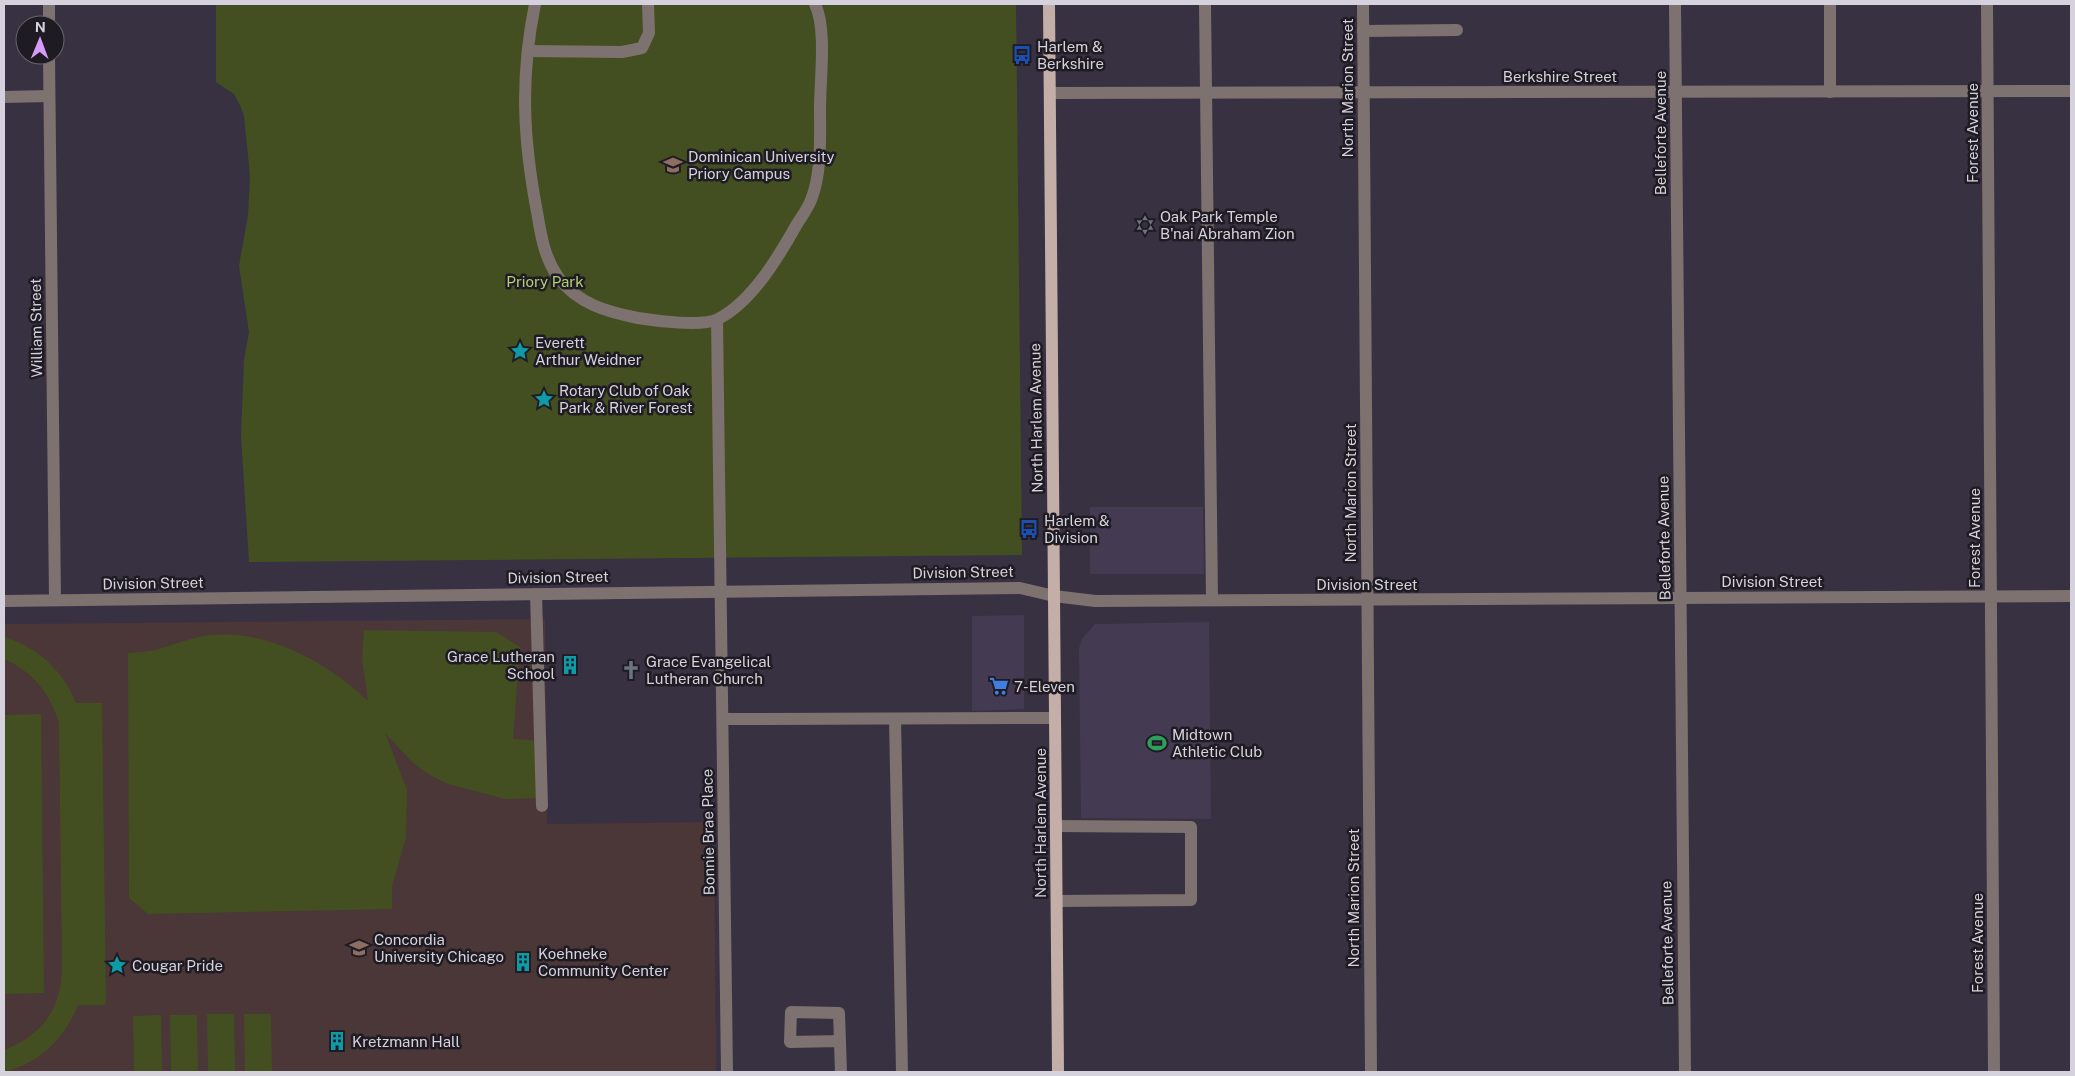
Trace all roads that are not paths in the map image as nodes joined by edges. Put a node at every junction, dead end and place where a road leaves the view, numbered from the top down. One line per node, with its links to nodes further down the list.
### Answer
1 (535, 4): 12 (street)
2 (648, 4): 12 (street)
3 (814, 4): 23 (street)
4 (1049, 4): 20 (main road, North Harlem Avenue)
5 (1205, 4): 18 (street)
6 (1362, 4): 11 (street, North Marion Street)
7 (1675, 4): 16 (street, Belleforte Avenue)
8 (1830, 4): 17 (street)
9 (1987, 4): 14 (street, Forest Avenue)
10 (1457, 30): 11 (street)
11 (1363, 31): 19 (street, North Marion Street)
12 (528, 51): 23 (street)
13 (49, 65): 21 (street, William Street)
14 (1988, 91): 15 (street, Berkshire Street); 17 (street, Berkshire Street); 27 (street, Forest Avenue)
15 (2071, 91)
16 (1676, 92): 17 (street, Berkshire Street); 19 (street, Berkshire Street); 29 (street, Belleforte Avenue)
17 (1830, 92)
18 (1206, 93): 19 (street, Berkshire Street); 20 (street, Berkshire Street); 31 (street)
19 (1363, 93): 32 (street, North Marion Street)
20 (1050, 94): 26 (main road, North Harlem Avenue)
21 (49, 96): 22 (street); 30 (street, William Street)
22 (4, 97)
23 (717, 320): 24 (street, Bonnie Brae Place)
24 (721, 592): 25 (street, Division Street); 26 (street, Division Street); 35 (street, Bonnie Brae Place)
25 (536, 594): 30 (street, Division Street); 37 (street)
26 (1054, 596): 31 (street, Division Street); 34 (main road, North Harlem Avenue)
27 (1991, 596): 28 (street, Division Street); 29 (street, Division Street); 47 (street, Forest Avenue)
28 (2071, 596)
29 (1680, 598): 32 (street, Division Street); 46 (street, Belleforte Avenue)
30 (54, 600): 33 (street, Division Street)
31 (1212, 600): 32 (street, Division Street)
32 (1367, 600): 45 (street, North Marion Street)
33 (4, 601)
34 (1055, 718): 36 (street); 38 (main road, North Harlem Avenue)
35 (723, 719): 36 (street); 41 (street, Bonnie Brae Place)
36 (895, 719): 43 (street)
37 (542, 806)
38 (1056, 826): 39 (main road, North Harlem Avenue); 39 (street)
39 (1057, 901): 44 (main road, North Harlem Avenue)
40 (840, 1041): 42 (street)
41 (727, 1072)
42 (841, 1072)
43 (902, 1072)
44 (1058, 1072)
45 (1371, 1072)
46 (1685, 1072)
47 (1994, 1072)

